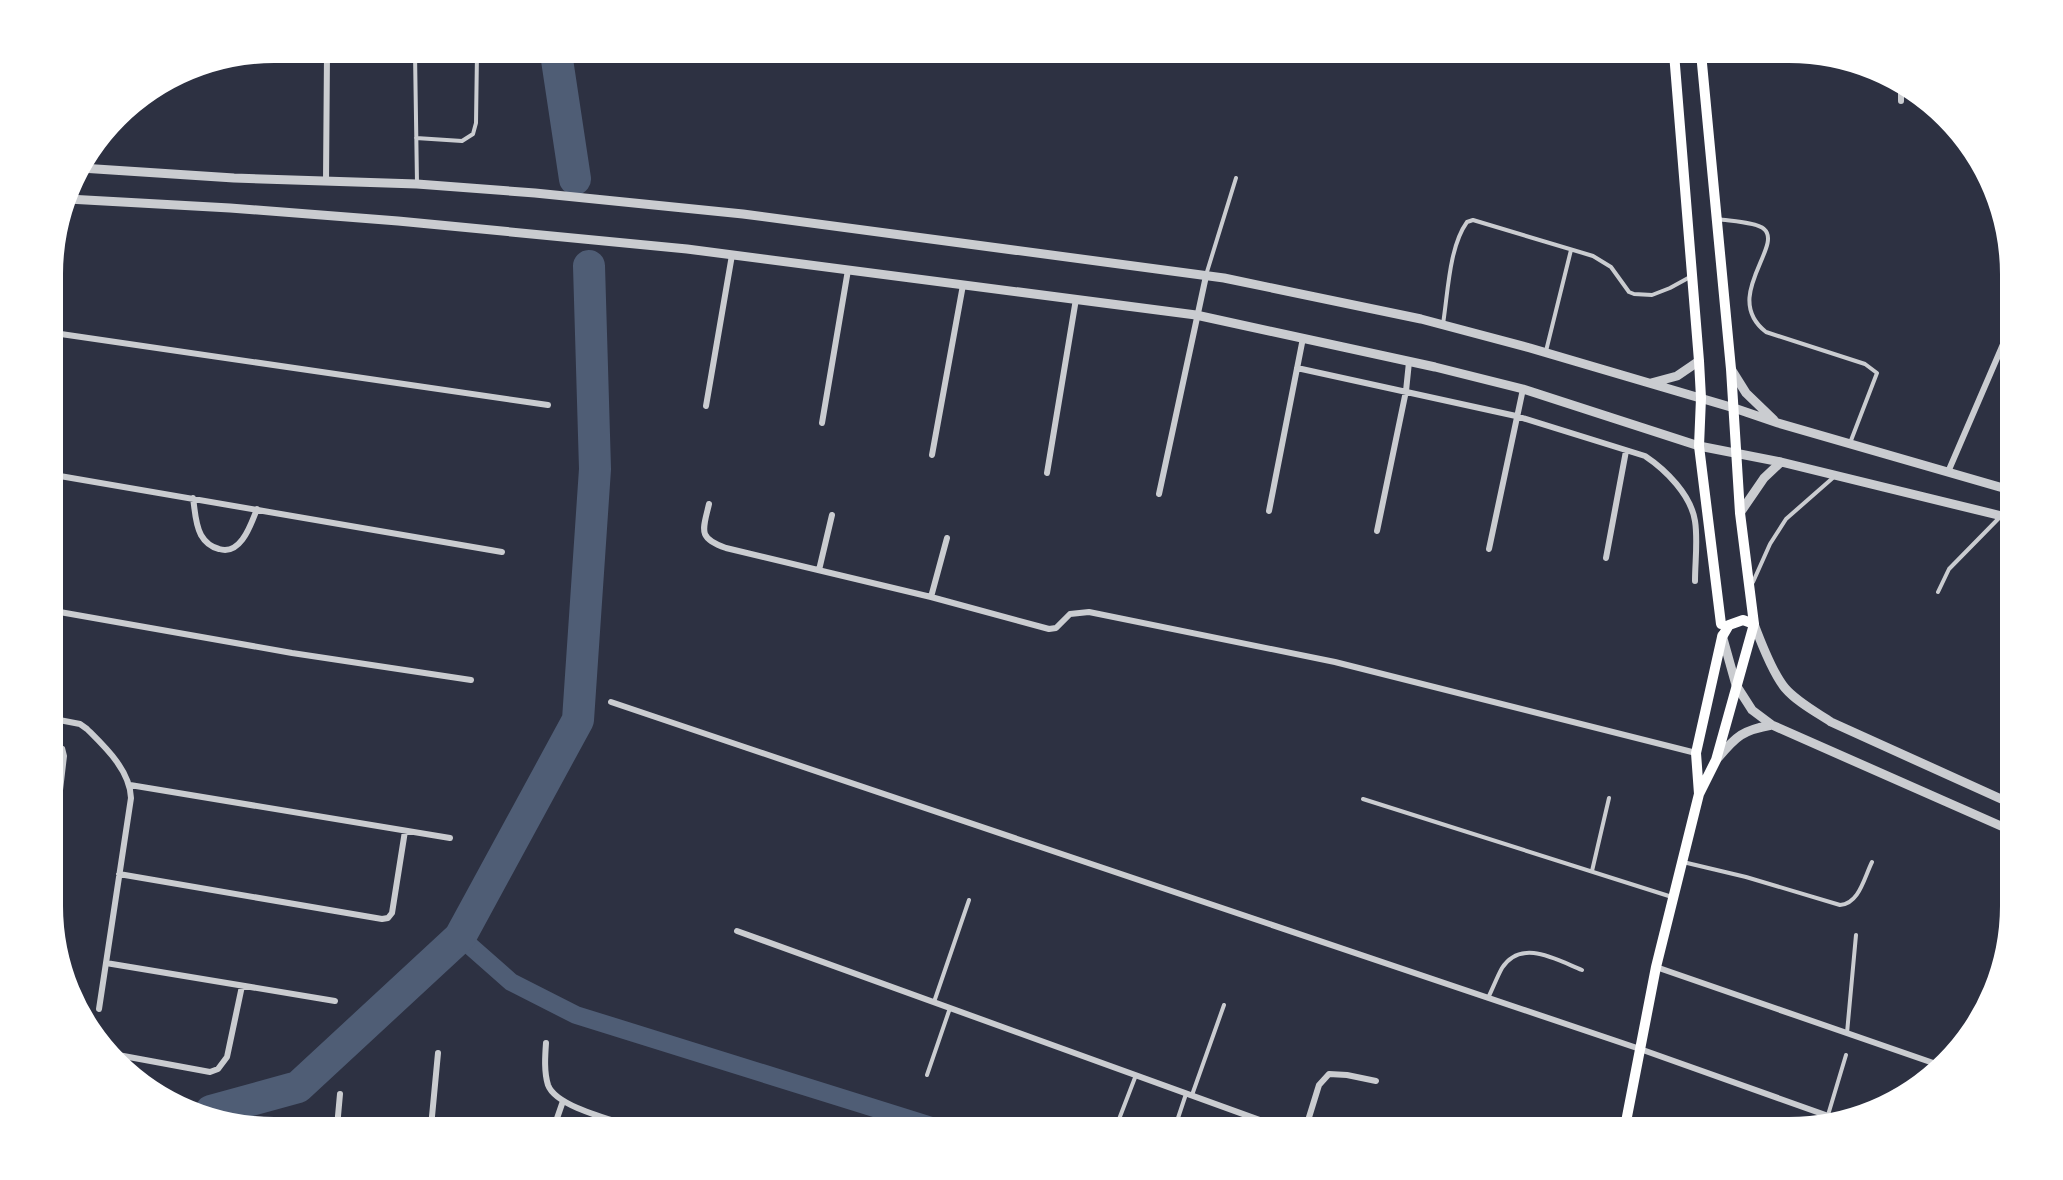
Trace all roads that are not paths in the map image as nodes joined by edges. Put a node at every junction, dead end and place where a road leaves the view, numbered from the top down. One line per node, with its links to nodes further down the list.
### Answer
1 (327, 63): 11 (street)
2 (415, 63): 8 (lane)
3 (477, 63): 8 (lane)
4 (1675, 63): 19 (main road)
5 (1702, 63): 14 (main road)
6 (1901, 95): 7 (street)
7 (1901, 101)
8 (416, 138): 12 (lane)
9 (91, 169): 11 (street)
10 (1236, 178): 18 (lane)
11 (326, 181): 12 (street)
12 (417, 184): 18 (street)
13 (77, 199): 16 (street)
14 (1717, 219): 31 (main road); 42 (lane)
15 (1571, 250): 19 (lane); 23 (lane); 27 (lane)
16 (732, 255): 17 (street); 37 (street)
17 (848, 270): 20 (street); 40 (street)
18 (1206, 276): 22 (street); 23 (street)
19 (1693, 276): 28 (main road)
20 (963, 285): 21 (street); 46 (street)
21 (1076, 299): 22 (street); 49 (street)
22 (1197, 315): 25 (street); 53 (street)
23 (1443, 325): 27 (street)
24 (63, 334): 36 (street)
25 (1304, 338): 29 (street); 30 (street)
26 (2000, 351): 48 (street)
27 (1546, 352): 32 (street)
28 (1699, 361): 32 (street); 35 (main road)
29 (1409, 362): 33 (street); 34 (street)
30 (1297, 368): 34 (street); 57 (street)
31 (1731, 369): 38 (main road); 41 (street)
32 (1651, 383): 35 (street)
33 (1523, 389): 39 (street); 43 (street)
34 (1406, 391): 39 (street); 62 (street)
35 (1701, 398): 38 (street); 43 (main road)
36 (548, 405)
37 (706, 406)
38 (1734, 408): 41 (street); 45 (main road)
39 (1516, 416): 44 (street); 64 (street)
40 (822, 423)
41 (1778, 423): 42 (street)
42 (1850, 444): 48 (street)
43 (1699, 446): 45 (street); 73 (main road)
44 (1626, 450): 66 (street); 68 (street)
45 (1735, 453): 47 (street); 58 (main road)
46 (932, 455)
47 (1781, 462): 50 (street); 58 (street)
48 (1948, 472): 52 (street)
49 (1047, 473)
50 (1836, 475): 60 (street); 69 (lane)
51 (63, 476): 54 (street)
52 (2000, 487)
53 (1159, 494)
54 (193, 498): 56 (street); 56 (street)
55 (709, 504): 67 (street)
56 (257, 509): 65 (street)
57 (1269, 511)
58 (1740, 513): 69 (main road)
59 (832, 515): 67 (street)
60 (2000, 516)
61 (2000, 522): 70 (lane)
62 (1377, 531)
63 (947, 538): 71 (street)
64 (1489, 549)
65 (502, 552)
66 (1606, 558)
67 (819, 570): 71 (street)
68 (1695, 581)
69 (1750, 588): 74 (main road)
70 (1938, 592)
71 (931, 597): 82 (street)
72 (63, 613): 76 (street)
73 (1721, 624): 75 (street)
74 (1754, 624): 75 (main road); 77 (main road); 88 (street)
75 (1722, 637): 77 (street); 82 (main road)
76 (471, 680)
77 (1736, 685): 80 (street); 83 (main road)
78 (611, 702): 105 (street)
79 (63, 721): 85 (street)
80 (1772, 725): 83 (street); 90 (street)
81 (63, 748): 84 (lane)
82 (1696, 753): 86 (main road)
83 (1716, 760): 86 (main road)
84 (63, 773)
85 (130, 785): 91 (street); 96 (street)
86 (1699, 794): 93 (main road)
87 (1609, 798): 95 (lane)
88 (2000, 798)
89 (1364, 799): 95 (lane)
90 (2000, 826)
91 (405, 831): 92 (street); 96 (street)
92 (450, 838)
93 (1683, 862): 94 (lane); 97 (main road)
94 (1872, 862)
95 (1592, 871): 97 (lane)
96 (119, 874): 101 (street)
97 (1673, 897): 102 (main road)
98 (969, 900): 107 (lane)
99 (737, 931): 107 (street)
100 (1856, 935): 111 (lane)
101 (106, 963): 104 (street); 110 (street)
102 (1656, 967): 111 (street); 113 (main road)
103 (1582, 970): 105 (lane)
104 (242, 986): 106 (street); 116 (street)
105 (1488, 998): 113 (street)
106 (335, 1001)
107 (934, 1002): 109 (street)
108 (1224, 1005): 122 (lane)
109 (950, 1008): 118 (lane); 119 (street)
110 (99, 1009)
111 (1847, 1033): 117 (street)
112 (546, 1043): 123 (street)
113 (1640, 1049): 125 (street); 134 (main road)
114 (438, 1053): 127 (street)
115 (1846, 1055): 124 (lane)
116 (128, 1058)
117 (1931, 1062)
118 (927, 1075)
119 (1136, 1076): 122 (street); 130 (lane)
120 (1376, 1081): 133 (street)
121 (340, 1094): 126 (street)
122 (1189, 1095): 131 (lane); 132 (street)
123 (563, 1101): 128 (street); 129 (street)
124 (1832, 1113)
125 (1825, 1114)
126 (338, 1117)
127 (432, 1117)
128 (557, 1117)
129 (607, 1117)
130 (1120, 1117)
131 (1179, 1117)
132 (1251, 1117)
133 (1309, 1117)
134 (1628, 1117)

